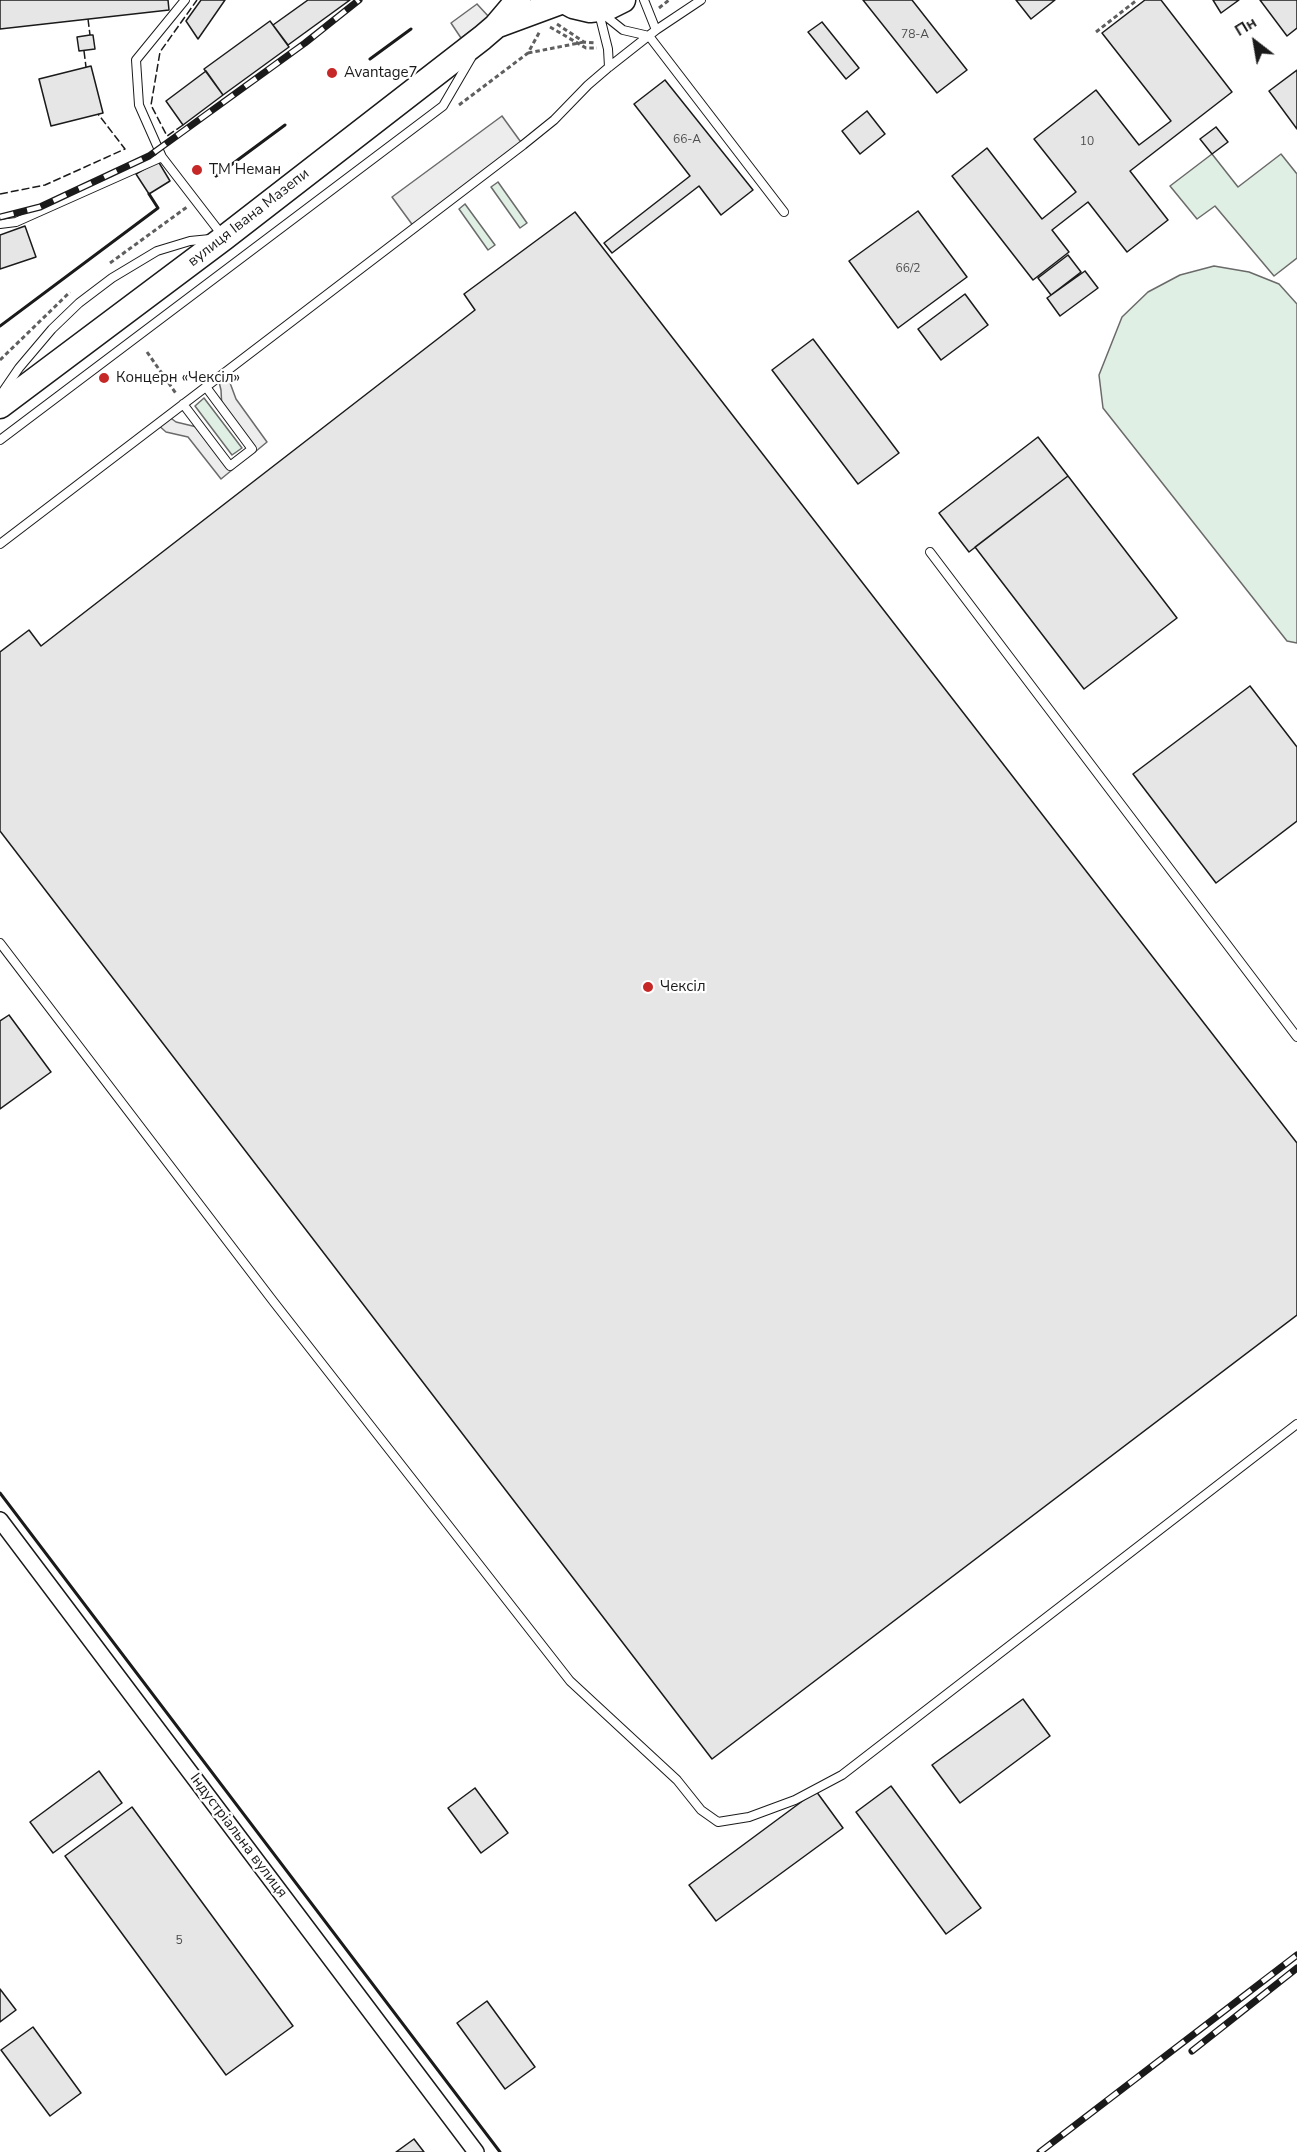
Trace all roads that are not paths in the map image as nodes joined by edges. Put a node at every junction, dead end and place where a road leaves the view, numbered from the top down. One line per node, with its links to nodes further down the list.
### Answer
1 (185, 0): 12 (lane)
2 (518, 0): 9 (main road, вулиця Івана Мазепи)
3 (622, 0): 7 (main road)
4 (644, 0): 8 (lane)
5 (701, 0): 8 (lane)
6 (561, 8): 7 (main road); 9 (main road, вулиця Івана Мазепи)
7 (599, 10): 10 (lane); 11 (lane)
8 (656, 30): 10 (lane)
9 (489, 32): 15 (main road, вулиця Івана Мазепи); 20 (lane)
10 (649, 36): 11 (lane); 13 (lane)
11 (609, 67): 16 (lane)
12 (162, 158): 14 (lane); 15 (lane)
13 (784, 212)
14 (0, 224)
15 (224, 238): 17 (lane); 19 (main road, вулиця Івана Мазепи)
16 (206, 387): 18 (lane); 18 (lane)
17 (0, 397)
18 (183, 404): 21 (lane)
19 (0, 406)
20 (0, 440)
21 (0, 544)
22 (930, 552): 24 (lane)
23 (0, 943): 25 (lane)
24 (1297, 1037)
25 (1297, 1424)
26 (0, 1520): 27 (street, Індустріальна вулиця)
27 (476, 2152)

